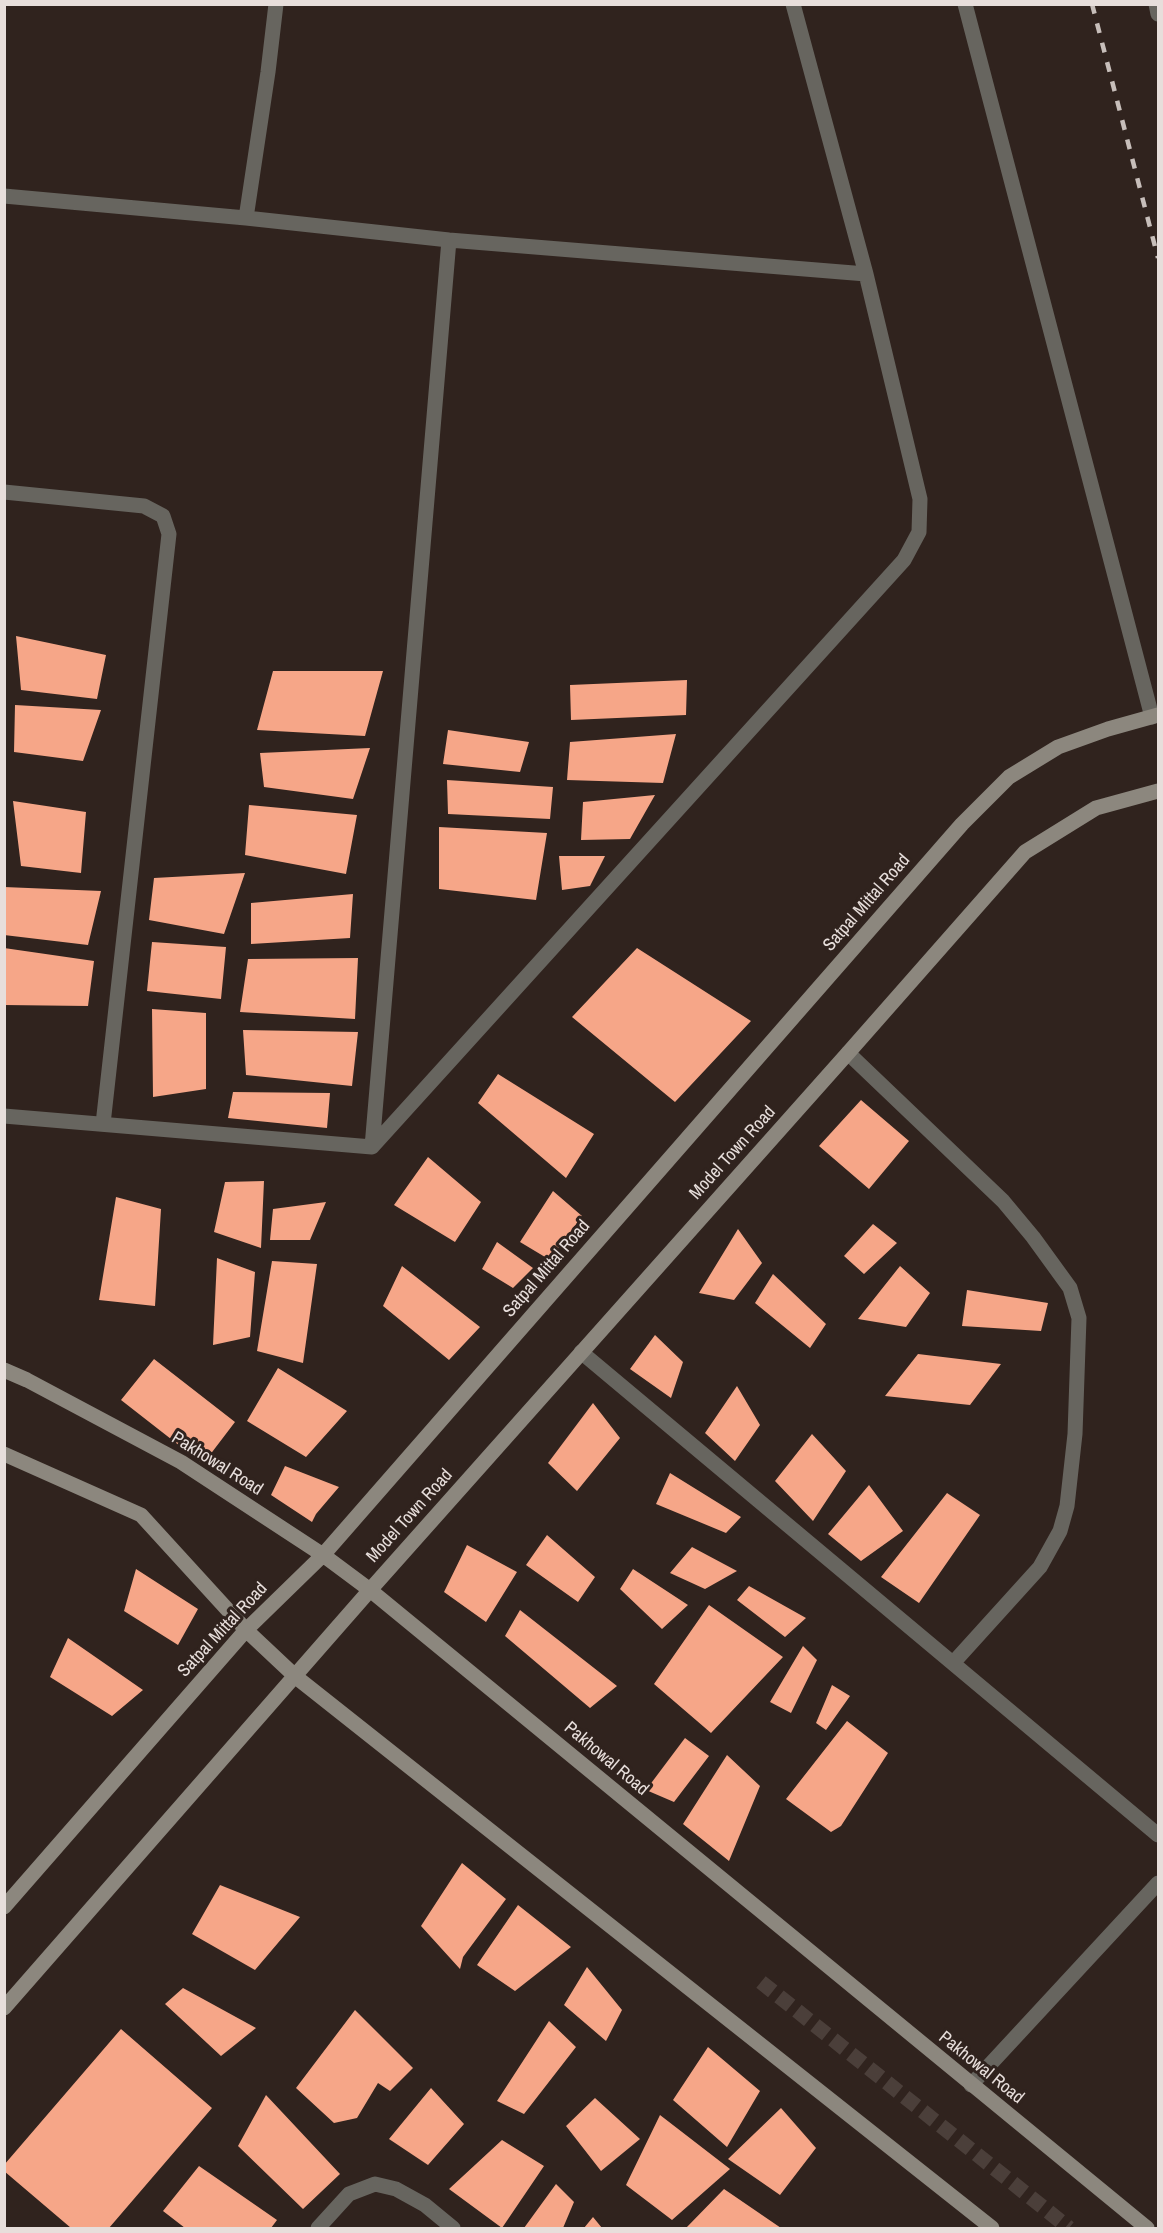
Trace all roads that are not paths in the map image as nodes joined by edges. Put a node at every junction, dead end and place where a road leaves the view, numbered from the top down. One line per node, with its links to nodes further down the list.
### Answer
1 (276, 4): 7 (street)
2 (793, 4): 9 (street)
3 (965, 4): 11 (street)
4 (1156, 4): 5 (street)
5 (1158, 14)
6 (4, 196): 7 (street)
7 (246, 218): 8 (street)
8 (449, 240): 9 (street); 16 (street)
9 (866, 274): 16 (street)
10 (4, 492): 15 (street)
11 (1155, 716): 20 (street, Satpal Mittal Road)
12 (1158, 791): 13 (street, Model Town Road)
13 (848, 1053): 17 (street, Model Town Road); 23 (street)
14 (4, 1116): 15 (street)
15 (103, 1124): 16 (street)
16 (372, 1147)
17 (581, 1352): 21 (street, Model Town Road); 23 (street)
18 (4, 1370): 20 (street, Pakhowal Road)
19 (4, 1454): 22 (street)
20 (322, 1555): 21 (street, Pakhowal Road); 22 (street, Satpal Mittal Road)
21 (370, 1590): 24 (street, Model Town Road); 29 (street, Pakhowal Road)
22 (246, 1630): 24 (street); 27 (street, Satpal Mittal Road)
23 (954, 1662): 25 (street)
24 (296, 1677): 28 (street); 32 (street)
25 (1158, 1835)
26 (1158, 1883): 29 (street)
27 (4, 1907)
28 (4, 2008)
29 (971, 2085): 33 (street, Pakhowal Road)
30 (318, 2229): 31 (street)
31 (453, 2229)
32 (992, 2229)
33 (1147, 2229)

